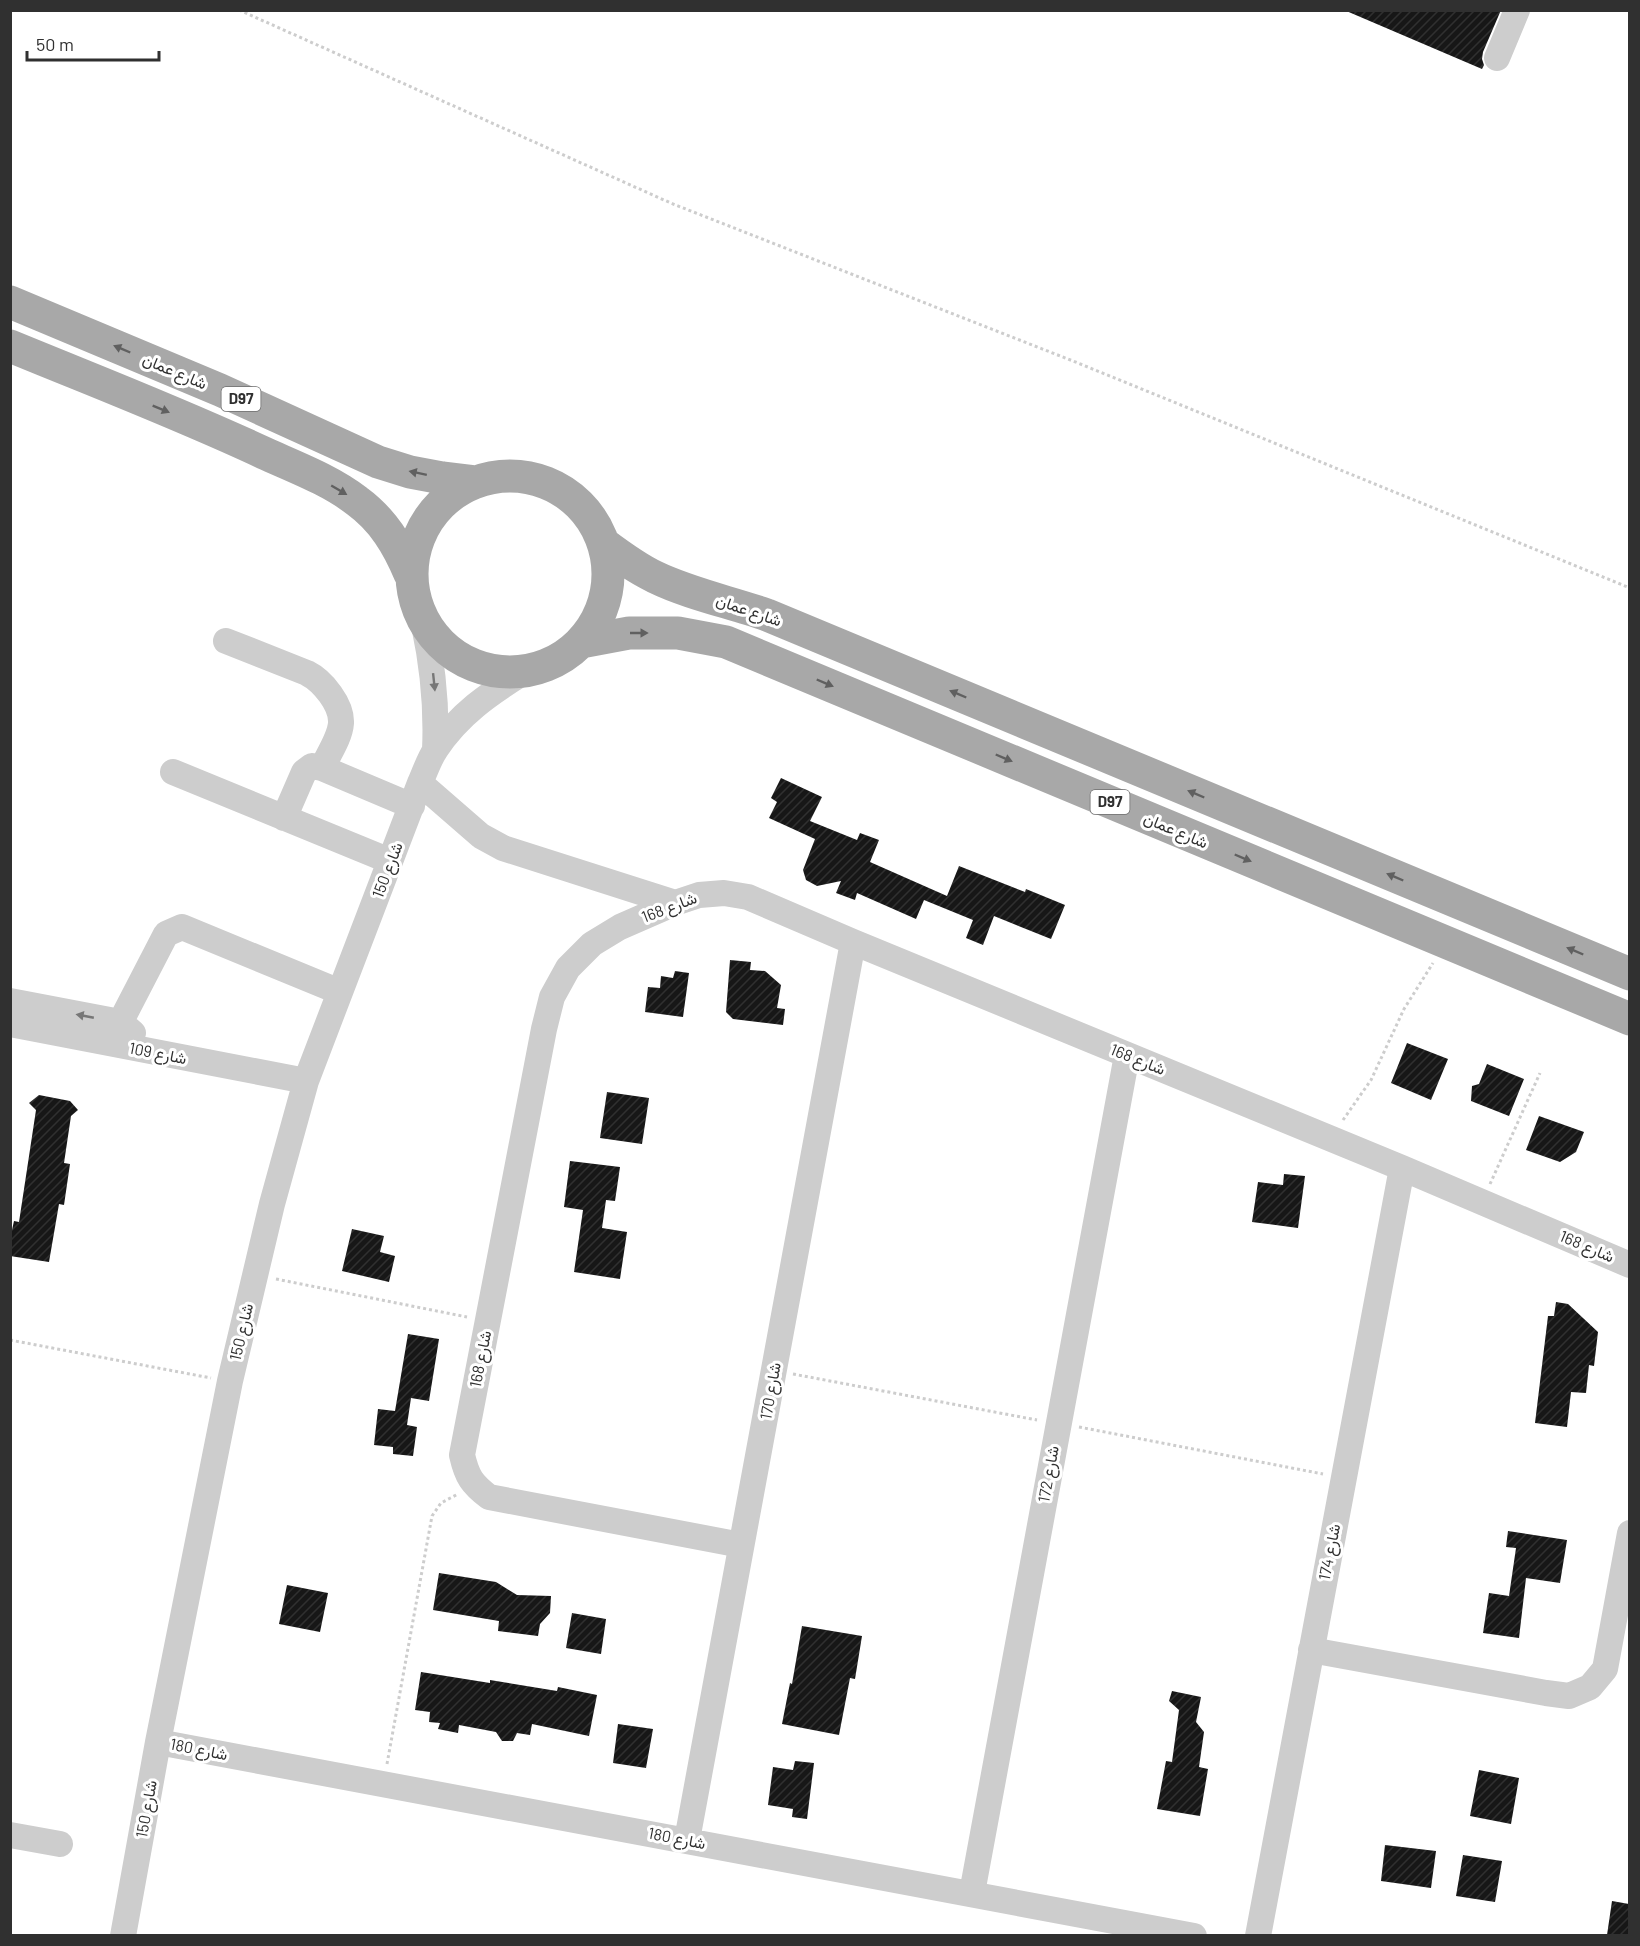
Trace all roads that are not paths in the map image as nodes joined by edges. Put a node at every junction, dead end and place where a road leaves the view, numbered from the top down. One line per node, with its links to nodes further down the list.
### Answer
1 (1517, 10): 2 (street)
2 (1497, 58)
3 (10, 302): 5 (main road, شارع عمان / D97, one-way to 3)
4 (10, 346): 7 (main road, D97, one-way to 7)
5 (475, 482): 6 (main road); 7 (main road)
6 (604, 544): 10 (main road); 20 (main road, شارع عمان / D97, one-way to 6)
7 (411, 573): 8 (main road)
8 (424, 625): 11 (main road); 12 (street, شارع 150, one-way to 12)
9 (226, 641): 13 (street)
10 (581, 642): 11 (main road); 23 (main road, شارع عمان / D97, one-way to 23)
11 (524, 672): 12 (street, شارع 150)
12 (435, 750): 15 (street, شارع 150)
13 (322, 768): 15 (street); 16 (street)
14 (173, 772): 16 (street)
15 (416, 795): 17 (street, شارع 150); 18 (street)
16 (284, 818): 17 (street)
17 (390, 861): 21 (street, شارع 150)
18 (675, 903): 19 (street, شارع 168); 32 (street, شارع 168)
19 (853, 942): 27 (street, شارع 168); 32 (street, شارع 170)
20 (1629, 974)
21 (340, 992): 24 (street); 28 (street, شارع 150)
22 (10, 1001): 24 (street, one-way to 22)
23 (1629, 1019)
24 (120, 1023): 26 (street)
25 (10, 1024): 26 (street, شارع 109)
26 (153, 1052): 28 (street, شارع 109)
27 (1126, 1055): 29 (street, شارع 168); 38 (street, شارع 172)
28 (306, 1081): 34 (street, شارع 150)
29 (1402, 1168): 30 (street, شارع 168); 33 (street, شارع 174)
30 (1629, 1264)
31 (1629, 1533): 33 (street)
32 (741, 1545): 36 (street, شارع 170)
33 (1311, 1650): 41 (street, شارع 174)
34 (159, 1742): 36 (street, شارع 180); 39 (street, شارع 150)
35 (10, 1835): 37 (street)
36 (687, 1840): 38 (street, شارع 180)
37 (60, 1844)
38 (972, 1893): 40 (street, شارع 180)
39 (123, 1935)
40 (1194, 1935)
41 (1258, 1935)

